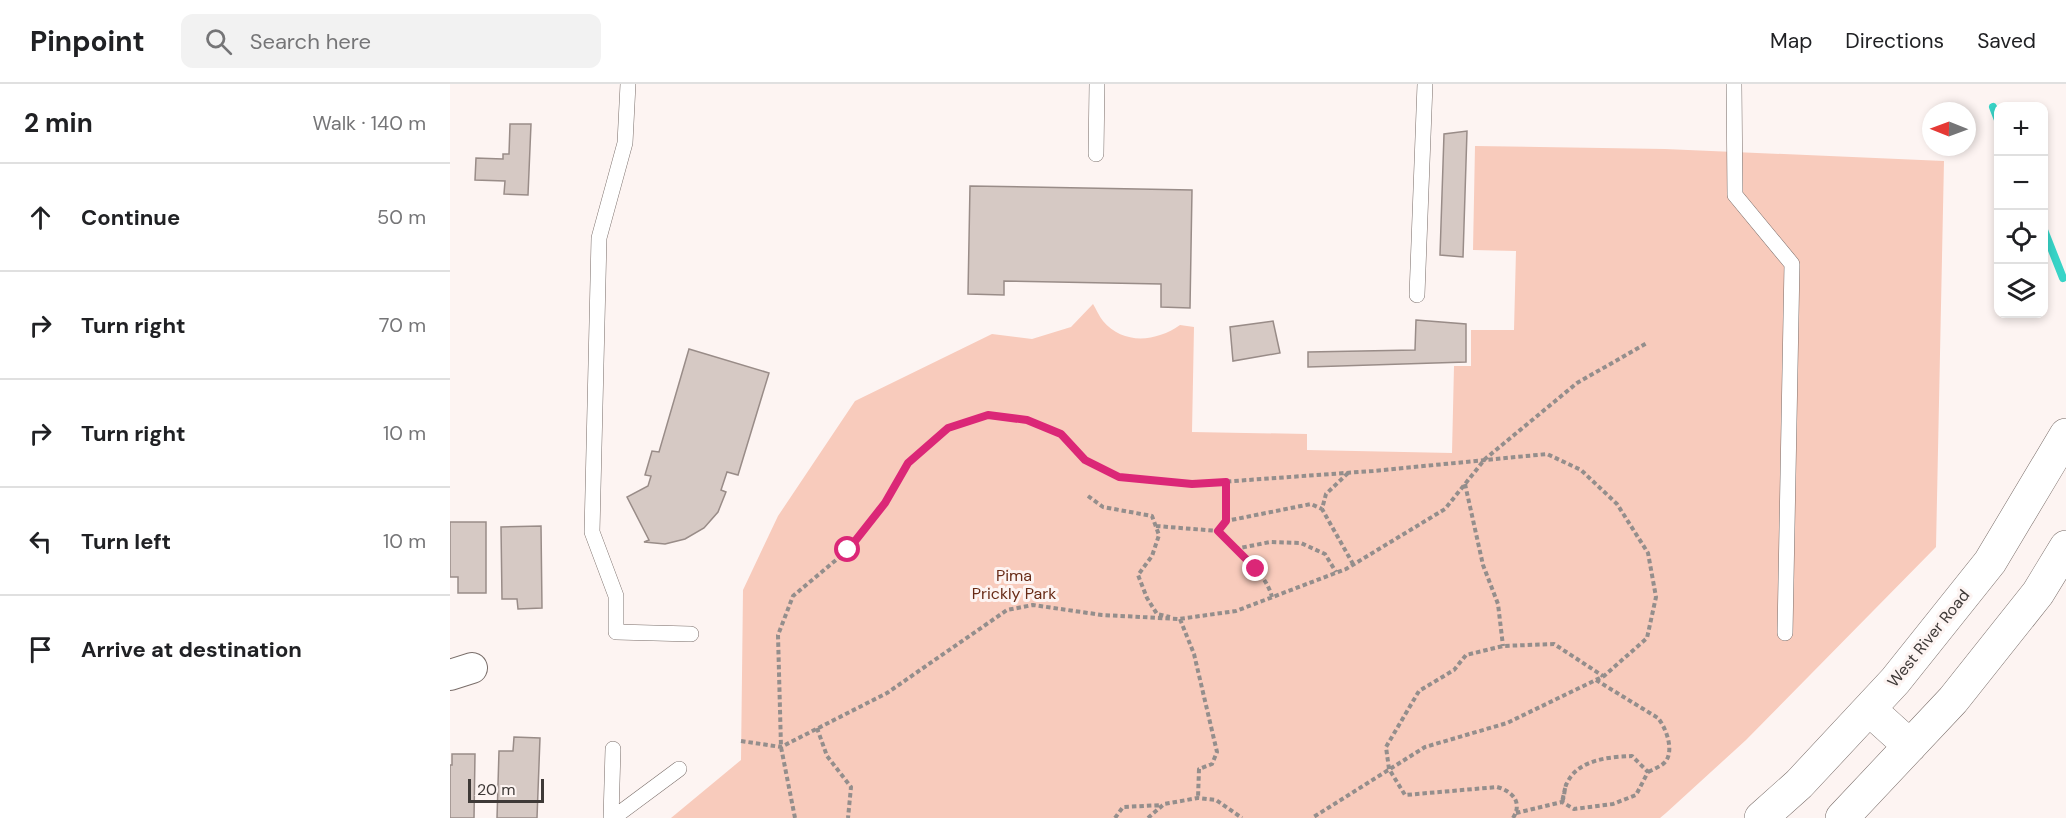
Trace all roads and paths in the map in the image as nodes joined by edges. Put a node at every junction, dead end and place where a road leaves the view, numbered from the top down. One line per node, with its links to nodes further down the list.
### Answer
1 (628, 84): 25 (lane)
2 (1097, 84): 5 (lane)
3 (1425, 84): 6 (lane)
4 (1734, 84): 24 (lane)
5 (1096, 154)
6 (1417, 295)
7 (1647, 343): 9 (path)
8 (2066, 435): 29 (main road, West River Road)
9 (1485, 459): 10 (path); 12 (path); 27 (path)
10 (1348, 473): 11 (path); 14 (path)
11 (1226, 482): 15 (path); 33 (path)
12 (1464, 483): 20 (path); 26 (path)
13 (1088, 496): 16 (path)
14 (1322, 509): 15 (path); 20 (path)
15 (1226, 521): 17 (path)
16 (1156, 526): 17 (path); 23 (path)
17 (1218, 531): 19 (path)
18 (2066, 547): 32 (main road)
19 (1236, 549): 21 (path); 22 (path)
20 (1353, 564): 21 (path)
21 (1336, 572): 22 (path)
22 (1272, 597): 23 (path)
23 (1179, 619): 30 (path); 38 (path)
24 (1785, 633)
25 (691, 634)
26 (1503, 646): 27 (path); 36 (path)
27 (1604, 676): 28 (path)
28 (1596, 680): 36 (path); 37 (path)
29 (1869, 709): 32 (main road); 50 (main road, West River Road)
30 (817, 728): 33 (path); 44 (path)
31 (741, 741): 33 (path)
32 (1910, 746): 51 (main road)
33 (781, 747): 43 (path)
34 (613, 749): 42 (lane)
35 (679, 768): 42 (lane)
36 (1389, 769): 41 (path); 48 (path)
37 (1648, 772): 39 (path); 39 (path)
38 (1198, 798): 40 (path); 47 (path)
39 (1562, 802): 41 (path)
40 (1164, 804): 45 (path); 46 (path)
41 (1516, 813): 49 (path)
42 (612, 818)
43 (795, 818)
44 (848, 818)
45 (1115, 818)
46 (1148, 818)
47 (1242, 818)
48 (1312, 818)
49 (1513, 818)
50 (1761, 818)
51 (1842, 818)

